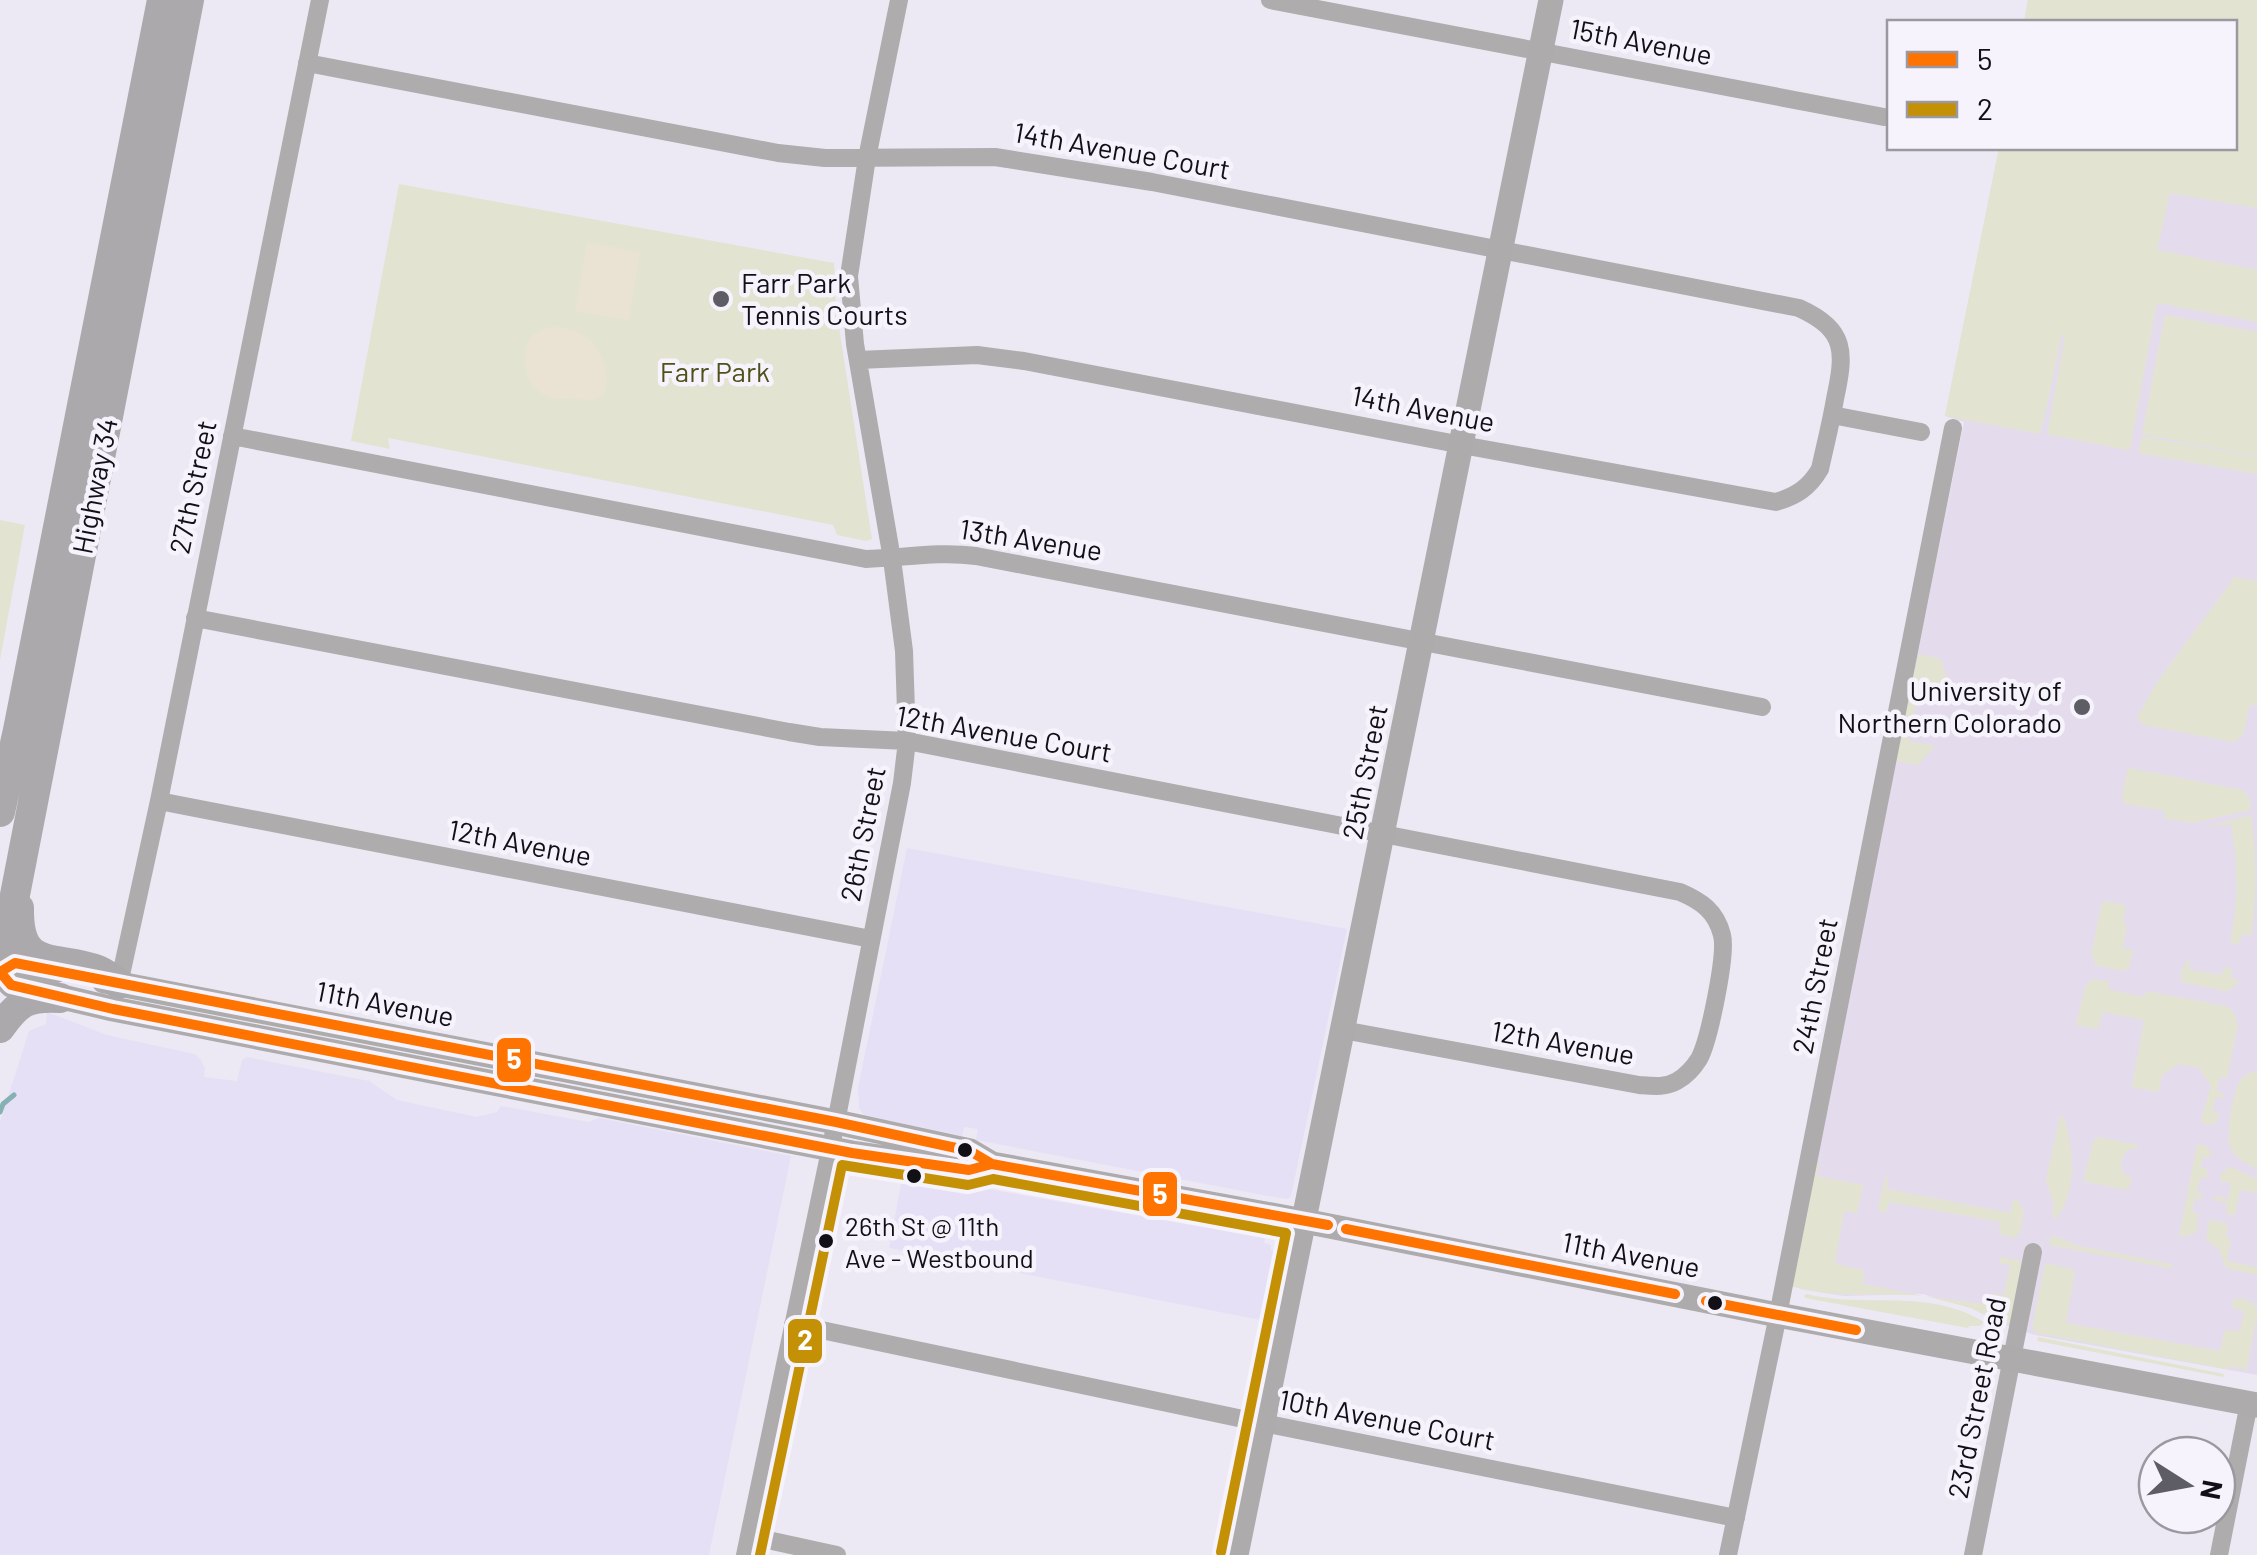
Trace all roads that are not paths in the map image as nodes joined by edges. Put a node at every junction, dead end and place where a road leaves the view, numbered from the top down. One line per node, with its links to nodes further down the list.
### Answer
1 (162, 0): 24 (highway, Highway 34)
2 (189, 0): 26 (highway, Highway 34)
3 (320, 0): 8 (street, 27th Street)
4 (899, 0): 10 (street, 26th Street)
5 (1270, 0): 7 (street, 15th Avenue)
6 (1551, 0): 7 (main road, 25th Street)
7 (1540, 51): 9 (street, 15th Avenue); 11 (main road, 25th Street)
8 (307, 63): 10 (street, 14th Avenue Court); 16 (street, 27th Street)
9 (1884, 118)
10 (867, 158): 11 (street, 14th Avenue Court); 12 (street, 26th Street)
11 (1500, 251): 13 (street, 14th Avenue Court); 17 (main road, 25th Street)
12 (858, 360): 17 (street, 14th Avenue); 18 (street, 26th Street)
13 (1832, 414): 15 (street); 17 (street, 14th Avenue)
14 (1953, 428): 39 (street, 24th Street)
15 (1921, 432)
16 (232, 436): 18 (street, 13th Avenue); 19 (street, 27th Street)
17 (1462, 445): 20 (main road, 25th Street)
18 (892, 559): 20 (street, 13th Avenue); 22 (street, 26th Street)
19 (195, 618): 22 (street, 12th Avenue Court); 23 (street, 27th Street)
20 (1422, 640): 21 (street, 13th Avenue); 25 (main road, 25th Street)
21 (1762, 707)
22 (907, 742): 25 (street, 12th Avenue Court); 27 (street, 26th Street)
23 (158, 800): 27 (street, 12th Avenue); 29 (street, 27th Street)
24 (0, 812)
25 (1383, 834): 30 (street, 12th Avenue Court); 33 (main road, 25th Street)
26 (20, 877): 28 (highway, Highway 34); 29 (highway)
27 (870, 938): 34 (street, 26th Street)
28 (0, 972)
29 (119, 984): 31 (main road, 11th Avenue); 34 (main road, 11th Avenue)
30 (1716, 995): 33 (street, 12th Avenue)
31 (60, 998): 32 (highway); 35 (main road, 11th Avenue)
32 (0, 1028)
33 (1343, 1030): 37 (main road, 25th Street)
34 (836, 1122): 35 (street, 26th Street); 36 (main road, 11th Avenue)
35 (830, 1148): 36 (main road, 11th Avenue); 40 (street, 26th Street)
36 (992, 1164): 37 (main road, 11th Avenue)
37 (1304, 1221): 39 (main road, 11th Avenue); 43 (main road, 25th Street)
38 (2034, 1252): 41 (street, 23rd Street Road)
39 (1778, 1314): 41 (main road, 11th Avenue); 44 (street, 24th Street)
40 (793, 1324): 43 (street, 10th Avenue Court); 45 (street, 26th Street)
41 (2014, 1359): 42 (main road, 11th Avenue); 49 (street, 23rd Street Road)
42 (2253, 1404): 50 (street)
43 (1263, 1423): 44 (street, 10th Avenue Court); 47 (main road, 25th Street)
44 (1736, 1518): 48 (street, 24th Street)
45 (747, 1546): 46 (street)
46 (837, 1555)
47 (1236, 1555)
48 (1728, 1555)
49 (1973, 1555)
50 (2219, 1555)

